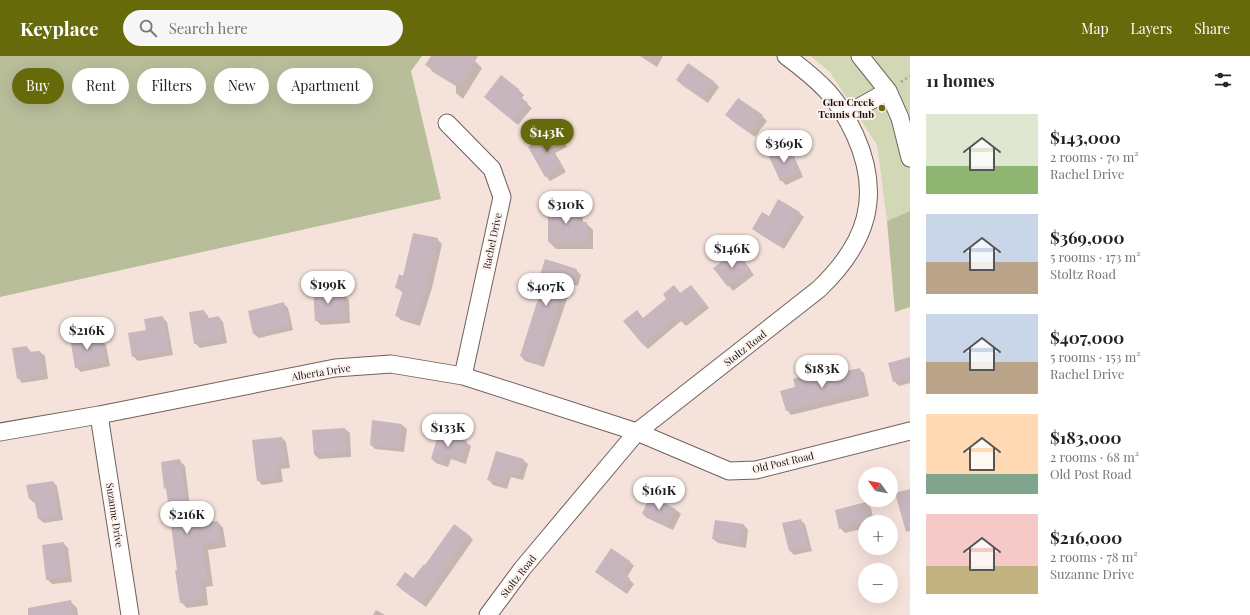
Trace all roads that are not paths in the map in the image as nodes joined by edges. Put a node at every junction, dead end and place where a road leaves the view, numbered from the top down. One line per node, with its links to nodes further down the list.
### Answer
1 (786, 56): 4 (street, Stoltz Road)
2 (860, 56): 3 (street)
3 (888, 91): 4 (street); 6 (street)
4 (845, 115): 11 (street, Stoltz Road)
5 (447, 123): 7 (street, Rachel Drive)
6 (910, 158)
7 (463, 376): 8 (street, Alberta Drive); 11 (street, Alberta Drive)
8 (99, 415): 10 (street, Alberta Drive); 12 (street, Suzanne Drive)
9 (910, 431): 11 (street, Old Post Road)
10 (0, 432)
11 (637, 432): 13 (street, Stoltz Road)
12 (130, 615)
13 (488, 615)

